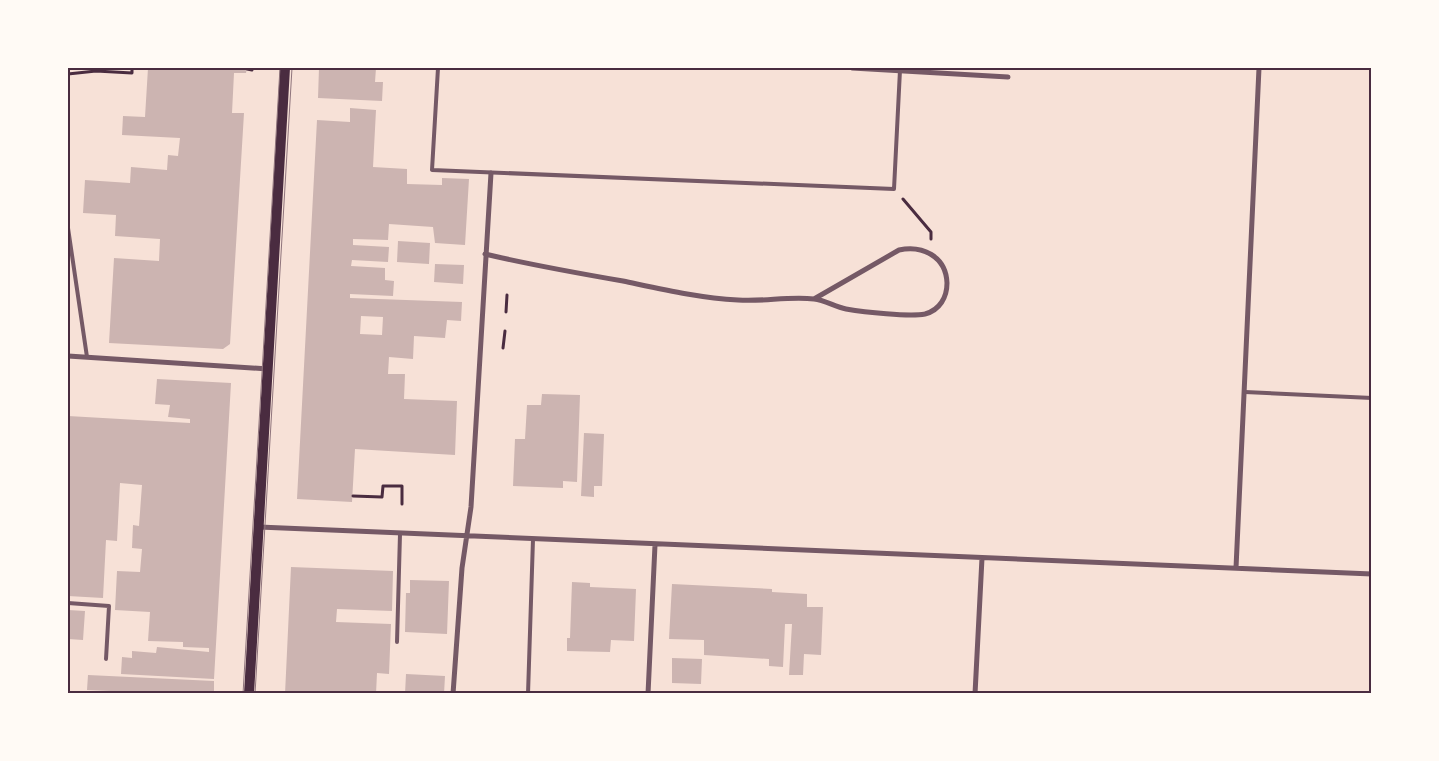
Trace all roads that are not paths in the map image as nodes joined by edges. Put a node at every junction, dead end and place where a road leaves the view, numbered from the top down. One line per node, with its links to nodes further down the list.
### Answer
1 (286, 68): 13 (main road)
2 (438, 68): 7 (lane)
3 (852, 68): 5 (street)
4 (1259, 68): 14 (street)
5 (900, 70): 6 (street); 7 (lane)
6 (1008, 77)
7 (491, 173): 9 (street)
8 (68, 228): 12 (lane)
9 (485, 254): 10 (street); 18 (street)
10 (814, 298): 10 (street)
11 (68, 356): 12 (street)
12 (87, 357): 13 (street)
13 (269, 369): 16 (main road)
14 (1244, 392): 15 (lane); 22 (street)
15 (1372, 398)
16 (259, 527): 17 (street); 27 (main road)
17 (400, 534): 18 (street); 25 (lane)
18 (466, 536): 19 (street); 28 (street)
19 (533, 539): 20 (street); 29 (lane)
20 (655, 545): 21 (street); 30 (street)
21 (982, 558): 22 (street); 31 (street)
22 (1236, 568): 23 (street)
23 (1372, 574)
24 (68, 603): 26 (lane)
25 (397, 642)
26 (106, 659)
27 (249, 694)
28 (453, 694)
29 (528, 694)
30 (648, 694)
31 (975, 694)

